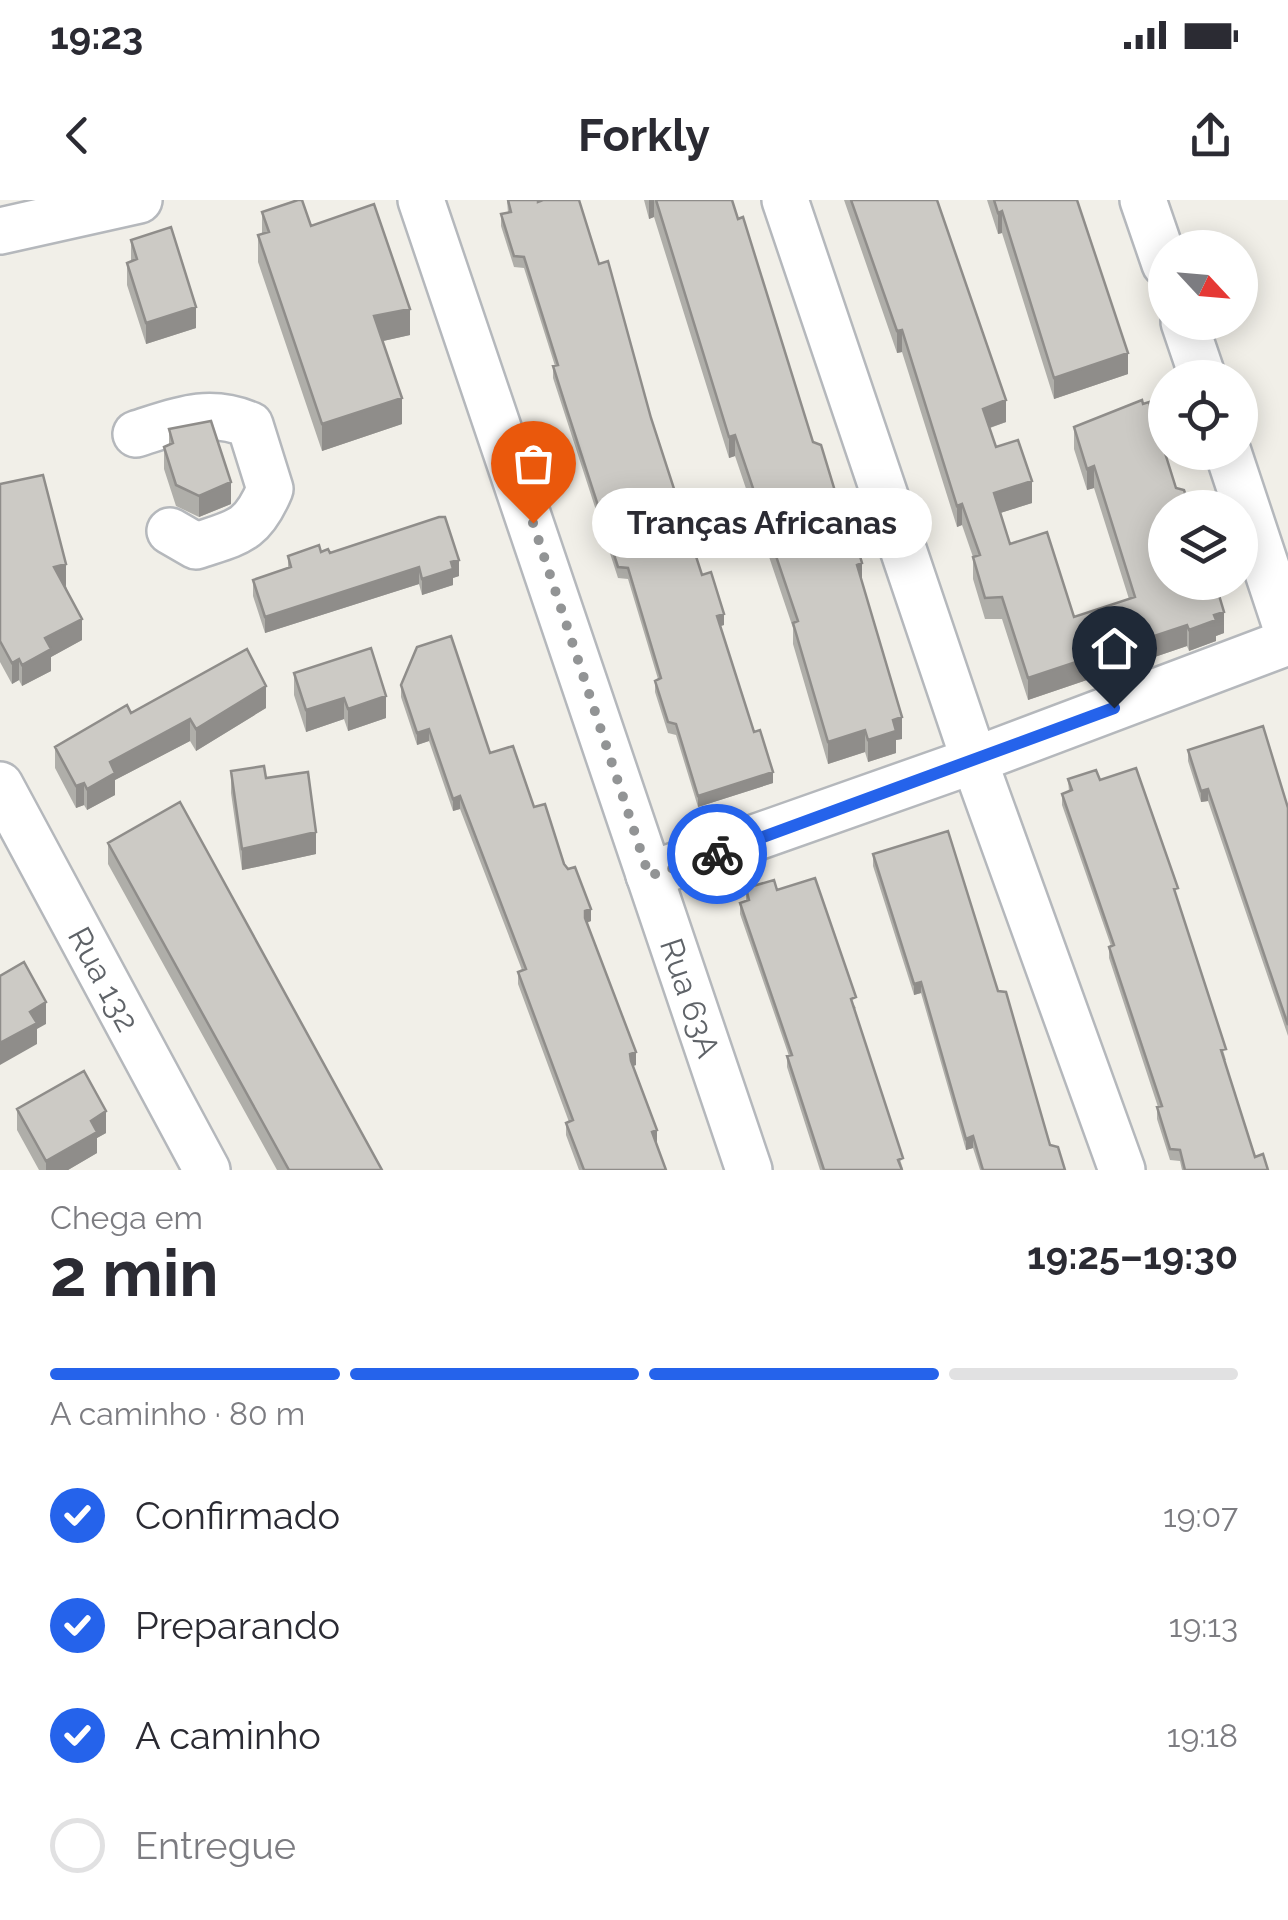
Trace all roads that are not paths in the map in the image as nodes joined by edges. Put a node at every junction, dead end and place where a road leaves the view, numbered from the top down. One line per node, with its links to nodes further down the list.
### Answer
1 (139, 200): 6 (street)
2 (421, 200): 14 (street, Rua 63A)
3 (785, 200): 12 (street)
4 (1151, 204): 5 (street)
5 (1157, 230)
6 (0, 231)
7 (136, 434): 9 (street)
8 (1234, 470): 10 (street)
9 (170, 531)
10 (1288, 633)
11 (1288, 642): 12 (street)
12 (975, 760): 14 (street); 17 (street)
13 (0, 785): 15 (street, Rua 132)
14 (649, 876): 16 (street, Rua 63A)
15 (207, 1170)
16 (749, 1170)
17 (1122, 1170)

